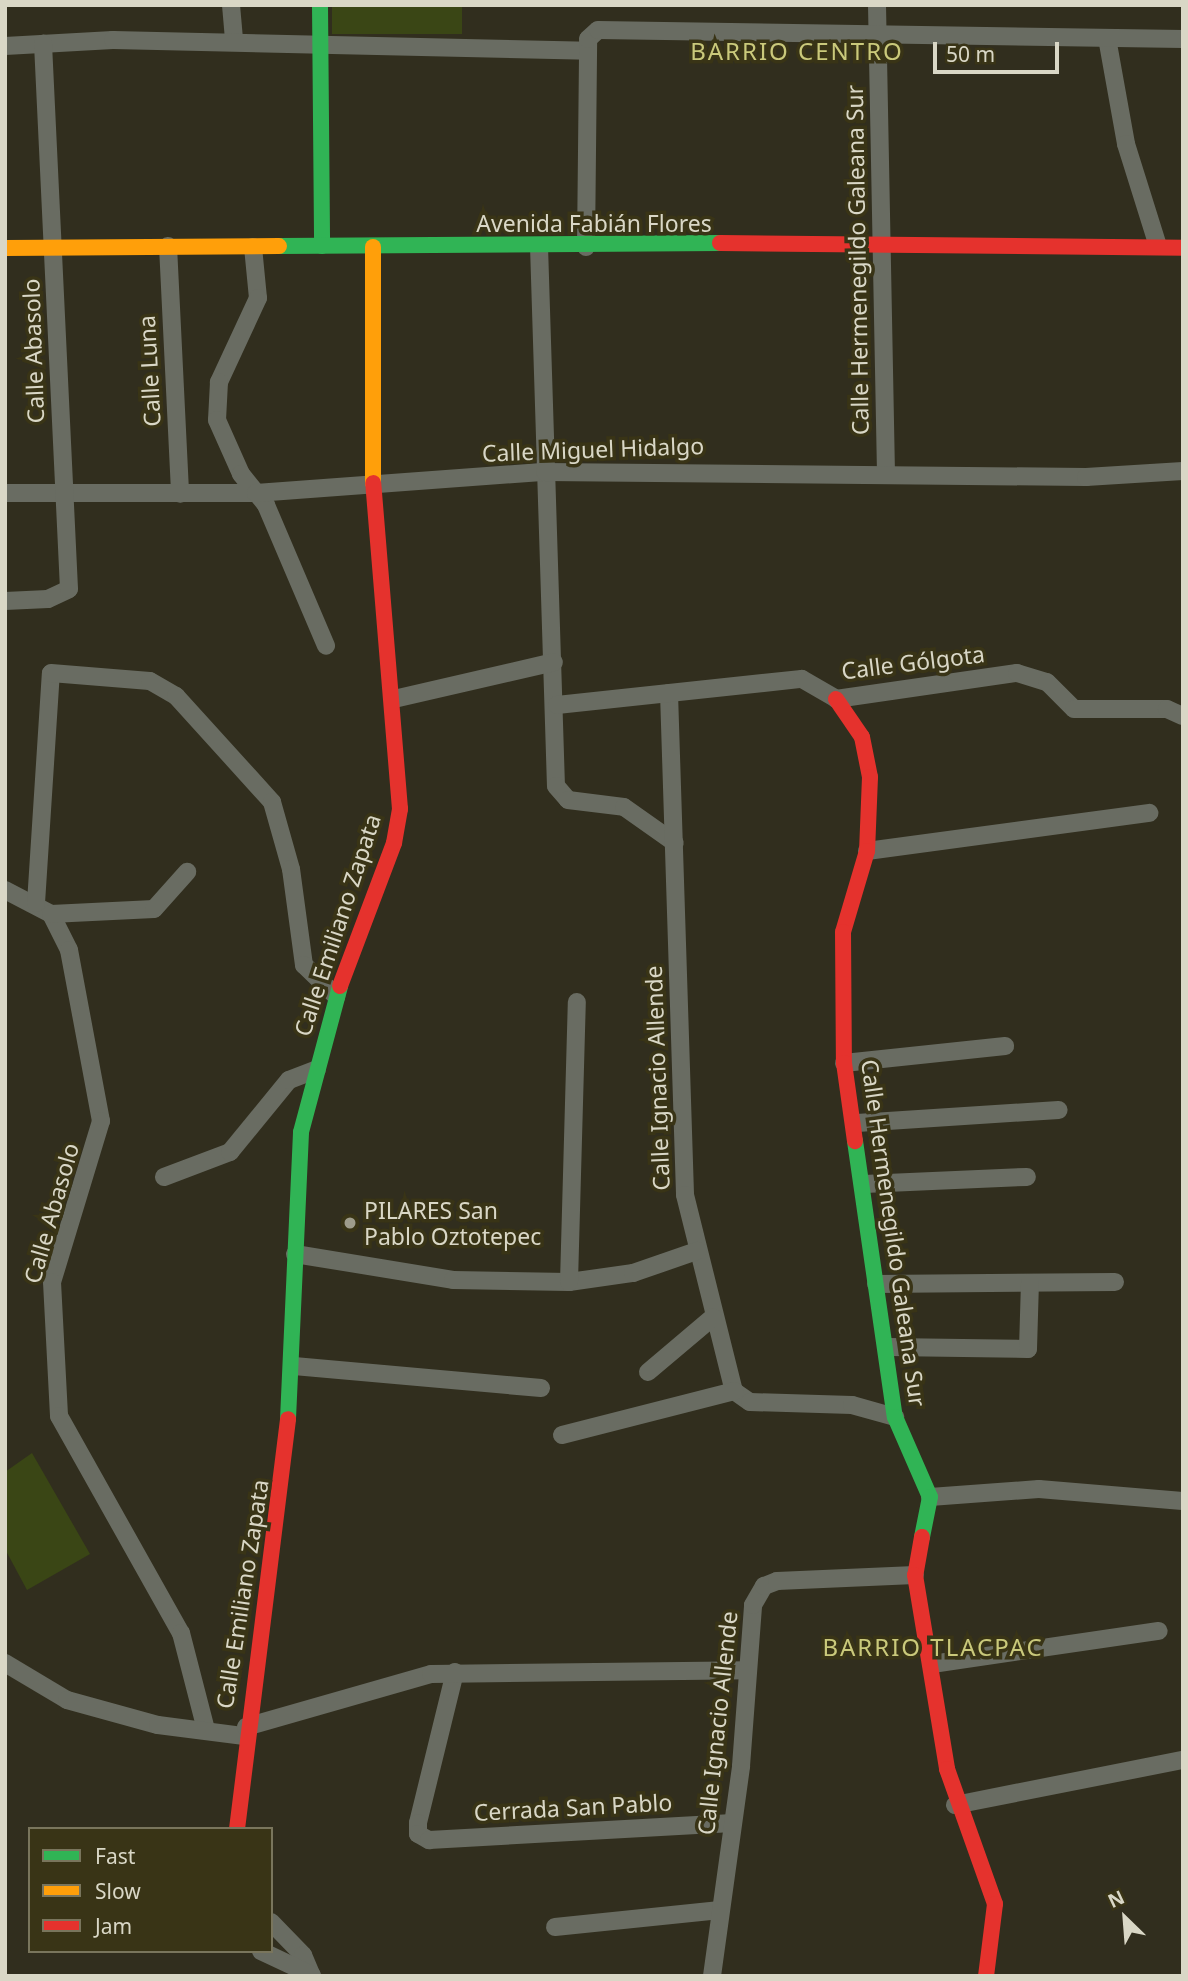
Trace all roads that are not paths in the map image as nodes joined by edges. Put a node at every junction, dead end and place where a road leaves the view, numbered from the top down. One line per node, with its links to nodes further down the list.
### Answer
1 (230, 5): 7 (street)
2 (320, 5): 9 (street)
3 (877, 5): 5 (street, Calle Hermenegildo Galeana Sur)
4 (1107, 38): 5 (street); 6 (street); 13 (street)
5 (877, 39): 11 (street); 12 (street, Calle Hermenegildo Galeana Sur)
6 (1183, 39)
7 (234, 42): 8 (street); 9 (street)
8 (43, 44): 10 (street); 17 (street, Calle Abasolo)
9 (322, 45): 11 (street); 15 (street)
10 (5, 46)
11 (588, 51): 20 (street)
12 (881, 243): 13 (street, Avenida Fabián Flores); 20 (street, Avenida Fabián Flores); 25 (street, Calle Hermenegildo Galeana Sur)
13 (1157, 243): 22 (street, Avenida Fabián Flores)
14 (168, 246): 17 (street, Avenida Fabián Flores); 18 (street, Avenida Fabián Flores); 30 (street, Calle Luna)
15 (322, 246): 18 (street, Avenida Fabián Flores); 19 (street, Avenida Fabián Flores)
16 (539, 246): 19 (street, Avenida Fabián Flores); 20 (street, Avenida Fabián Flores); 24 (street)
17 (53, 247): 21 (street, Avenida Fabián Flores); 27 (street, Calle Abasolo)
18 (253, 247): 29 (street)
19 (373, 247): 26 (street, Calle Emiliano Zapata)
20 (586, 247)
21 (5, 248)
22 (1183, 248)
23 (1183, 471): 25 (street, Calle Miguel Hidalgo)
24 (545, 472): 25 (street, Calle Miguel Hidalgo); 26 (street, Calle Miguel Hidalgo); 33 (street)
25 (886, 472)
26 (373, 483): 29 (street, Calle Miguel Hidalgo); 35 (street, Calle Emiliano Zapata)
27 (65, 491): 28 (street, Calle Miguel Hidalgo); 30 (street, Calle Miguel Hidalgo); 31 (street, Calle Abasolo)
28 (5, 493)
29 (256, 493): 30 (street, Calle Miguel Hidalgo); 32 (street)
30 (180, 494)
31 (5, 601)
32 (326, 646)
33 (554, 662): 35 (street); 37 (street)
34 (669, 693): 36 (street, Calle Gólgota); 37 (street, Calle Gólgota); 40 (street, Calle Ignacio Allende)
35 (394, 699): 46 (street, Calle Emiliano Zapata)
36 (836, 699): 38 (street, Calle Gólgota); 41 (street, Calle Hermenegildo Galeana Sur)
37 (557, 705): 40 (street)
38 (1183, 716)
39 (1149, 813): 41 (street)
40 (675, 843): 56 (street, Calle Ignacio Allende)
41 (867, 851): 49 (street, Calle Hermenegildo Galeana Sur)
42 (187, 872): 45 (street)
43 (5, 890): 44 (street, Calle Abasolo)
44 (36, 903): 45 (street, Calle Abasolo); 46 (street)
45 (51, 914): 78 (street, Calle Abasolo)
46 (336, 996): 50 (street, Calle Emiliano Zapata)
47 (577, 1002): 58 (street)
48 (1005, 1046): 49 (street)
49 (844, 1063): 52 (street, Calle Hermenegildo Galeana Sur)
50 (317, 1069): 53 (street); 57 (street, Calle Emiliano Zapata)
51 (1059, 1110): 52 (street)
52 (856, 1124): 55 (street, Calle Hermenegildo Galeana Sur)
53 (164, 1177)
54 (1027, 1177): 55 (street)
55 (864, 1184): 61 (street, Calle Hermenegildo Galeana Sur)
56 (697, 1251): 58 (street); 62 (street, Calle Ignacio Allende)
57 (295, 1254): 58 (street); 64 (street, Calle Emiliano Zapata)
58 (569, 1282)
59 (1115, 1282): 60 (street)
60 (1030, 1283): 61 (street); 63 (street)
61 (876, 1284): 63 (street, Calle Hermenegildo Galeana Sur)
62 (713, 1317): 65 (street); 67 (street, Calle Ignacio Allende)
63 (889, 1347): 68 (street, Calle Hermenegildo Galeana Sur)
64 (294, 1366): 66 (street); 79 (street, Calle Emiliano Zapata)
65 (648, 1372)
66 (541, 1388)
67 (734, 1391): 68 (street); 69 (street)
68 (895, 1418): 70 (street, Calle Hermenegildo Galeana Sur)
69 (562, 1435)
70 (930, 1497): 71 (street); 72 (street)
71 (1183, 1501)
72 (915, 1576): 75 (street); 76 (street, Calle Ignacio Allende)
73 (1159, 1630): 75 (street)
74 (5, 1663): 78 (street)
75 (932, 1664): 81 (street)
76 (748, 1670): 77 (street); 82 (street, Calle Ignacio Allende)
77 (455, 1672): 79 (street); 82 (street, Cerrada San Pablo)
78 (205, 1726): 79 (street)
79 (245, 1731): 83 (street, Calle Emiliano Zapata)
80 (1183, 1760): 81 (street)
81 (955, 1805): 90 (street)
82 (733, 1822): 84 (street, Calle Ignacio Allende)
83 (237, 1827)
84 (720, 1910): 86 (street); 89 (street, Calle Ignacio Allende)
85 (273, 1924): 88 (street)
86 (555, 1927)
87 (265, 1953): 88 (street)
88 (312, 1975)
89 (712, 1976)
90 (986, 1976)

